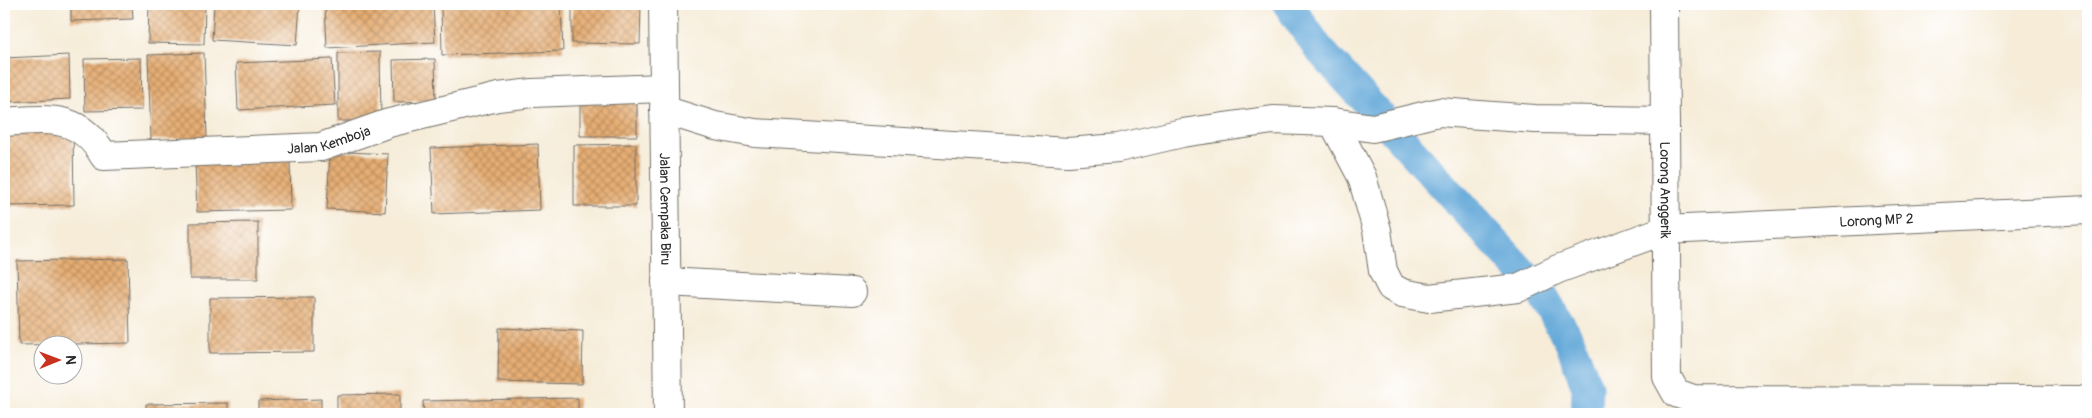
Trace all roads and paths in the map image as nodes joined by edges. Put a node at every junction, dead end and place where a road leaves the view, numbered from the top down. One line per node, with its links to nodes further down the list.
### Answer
1 (663, 4): 3 (street, Jalan Cempaka Biru)
2 (1664, 4): 4 (street, Lorong Anggerik)
3 (664, 99): 5 (street, Jalan Kemboja); 6 (street); 9 (street, Jalan Cempaka Biru)
4 (1665, 121): 6 (street); 8 (street, Lorong Anggerik)
5 (4, 122)
6 (1333, 122): 8 (street, Lorong MP 2)
7 (2088, 210): 8 (street, Lorong MP 2)
8 (1665, 230): 12 (street, Lorong Anggerik)
9 (666, 282): 10 (street); 13 (street, Jalan Cempaka Biru)
10 (852, 292)
11 (2088, 400): 12 (street)
12 (1799, 407)
13 (668, 414)

